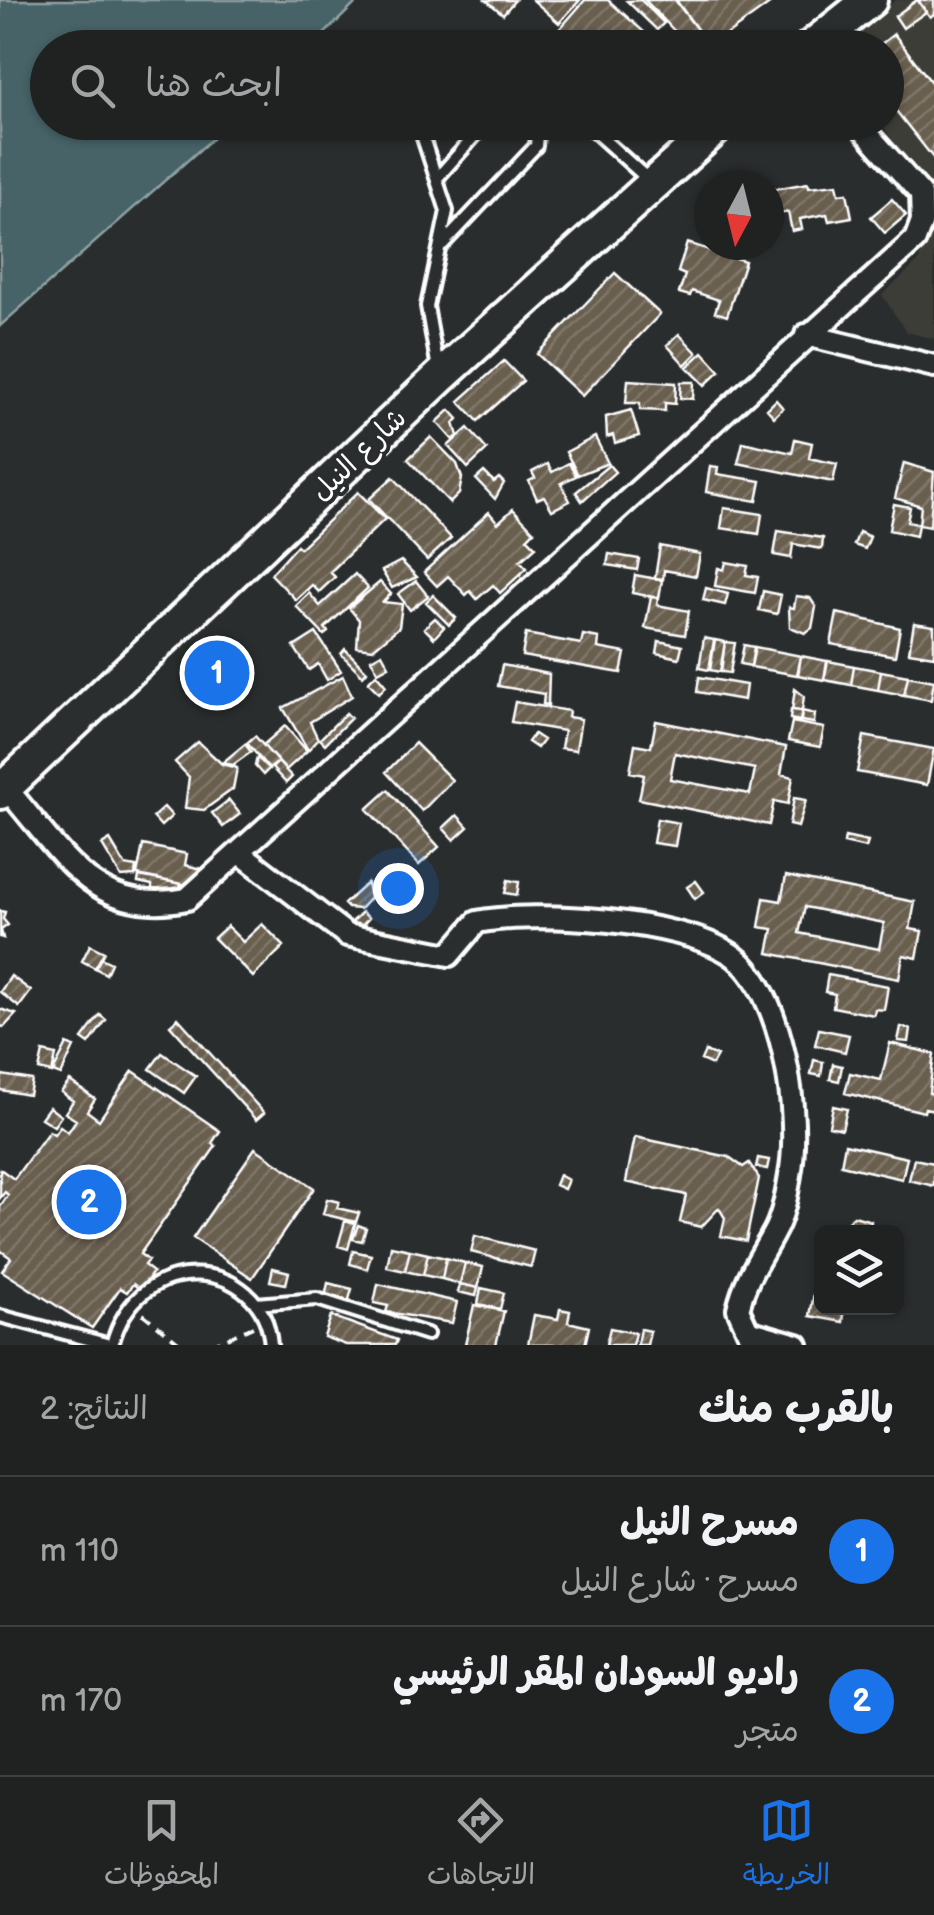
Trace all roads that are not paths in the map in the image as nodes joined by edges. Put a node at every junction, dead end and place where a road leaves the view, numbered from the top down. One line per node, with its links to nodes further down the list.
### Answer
1 (870, 0): 2 (main road)
2 (832, 30)
3 (424, 140): 9 (lane)
4 (471, 140): 9 (lane)
5 (536, 140): 11 (lane)
6 (604, 140): 10 (lane)
7 (701, 140): 10 (main road, شارع النيل)
8 (873, 140): 12 (street)
9 (438, 176): 11 (lane)
10 (652, 183): 14 (main road, شارع النيل)
11 (440, 247): 14 (lane)
12 (806, 336): 13 (street); 16 (street)
13 (934, 366)
14 (440, 377): 15 (main road, شارع النيل)
15 (3, 789): 16 (street)
16 (240, 852): 22 (street)
17 (256, 1304): 19 (lane); 20 (lane); 21 (lane)
18 (0, 1316): 20 (lane)
19 (427, 1334)
20 (111, 1345)
21 (271, 1345)
22 (797, 1345)

